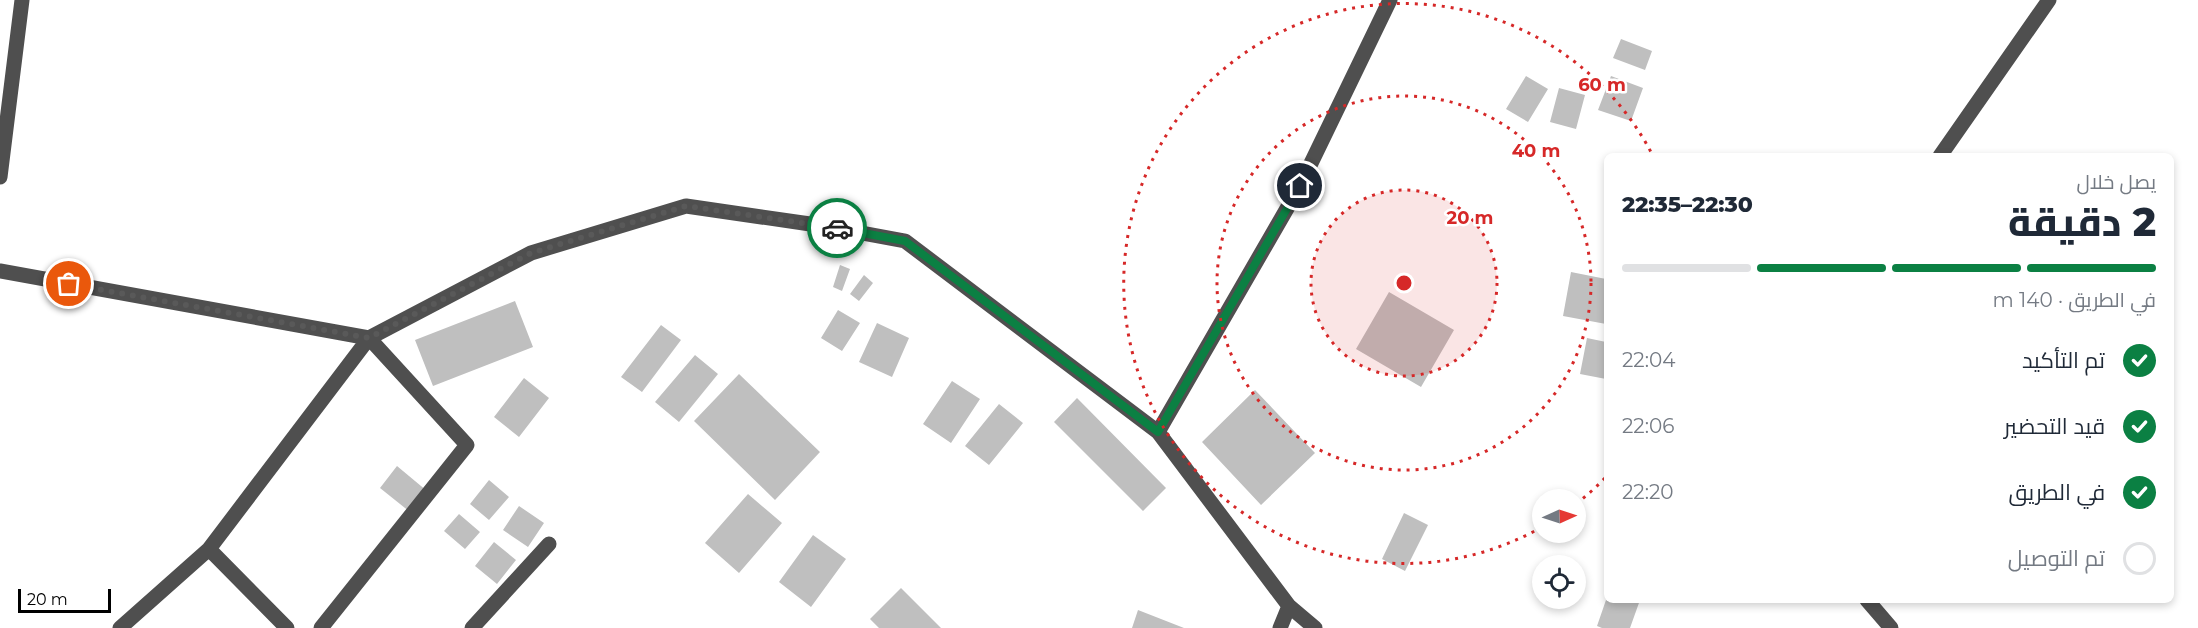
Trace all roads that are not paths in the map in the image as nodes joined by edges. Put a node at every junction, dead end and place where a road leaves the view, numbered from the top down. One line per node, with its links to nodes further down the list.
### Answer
1 (22, 0): 5 (street)
2 (1390, 0): 8 (street)
3 (2049, 0): 4 (street)
4 (1942, 153)
5 (0, 177)
6 (0, 271): 7 (street)
7 (369, 338): 8 (street); 10 (street); 15 (street)
8 (1158, 432): 12 (street)
9 (549, 544): 16 (street)
10 (209, 549): 13 (street); 14 (street)
11 (1870, 603): 19 (street)
12 (1289, 606): 17 (street); 18 (street)
13 (120, 628)
14 (287, 628)
15 (321, 628)
16 (472, 628)
17 (1280, 628)
18 (1315, 628)
19 (1891, 628)

